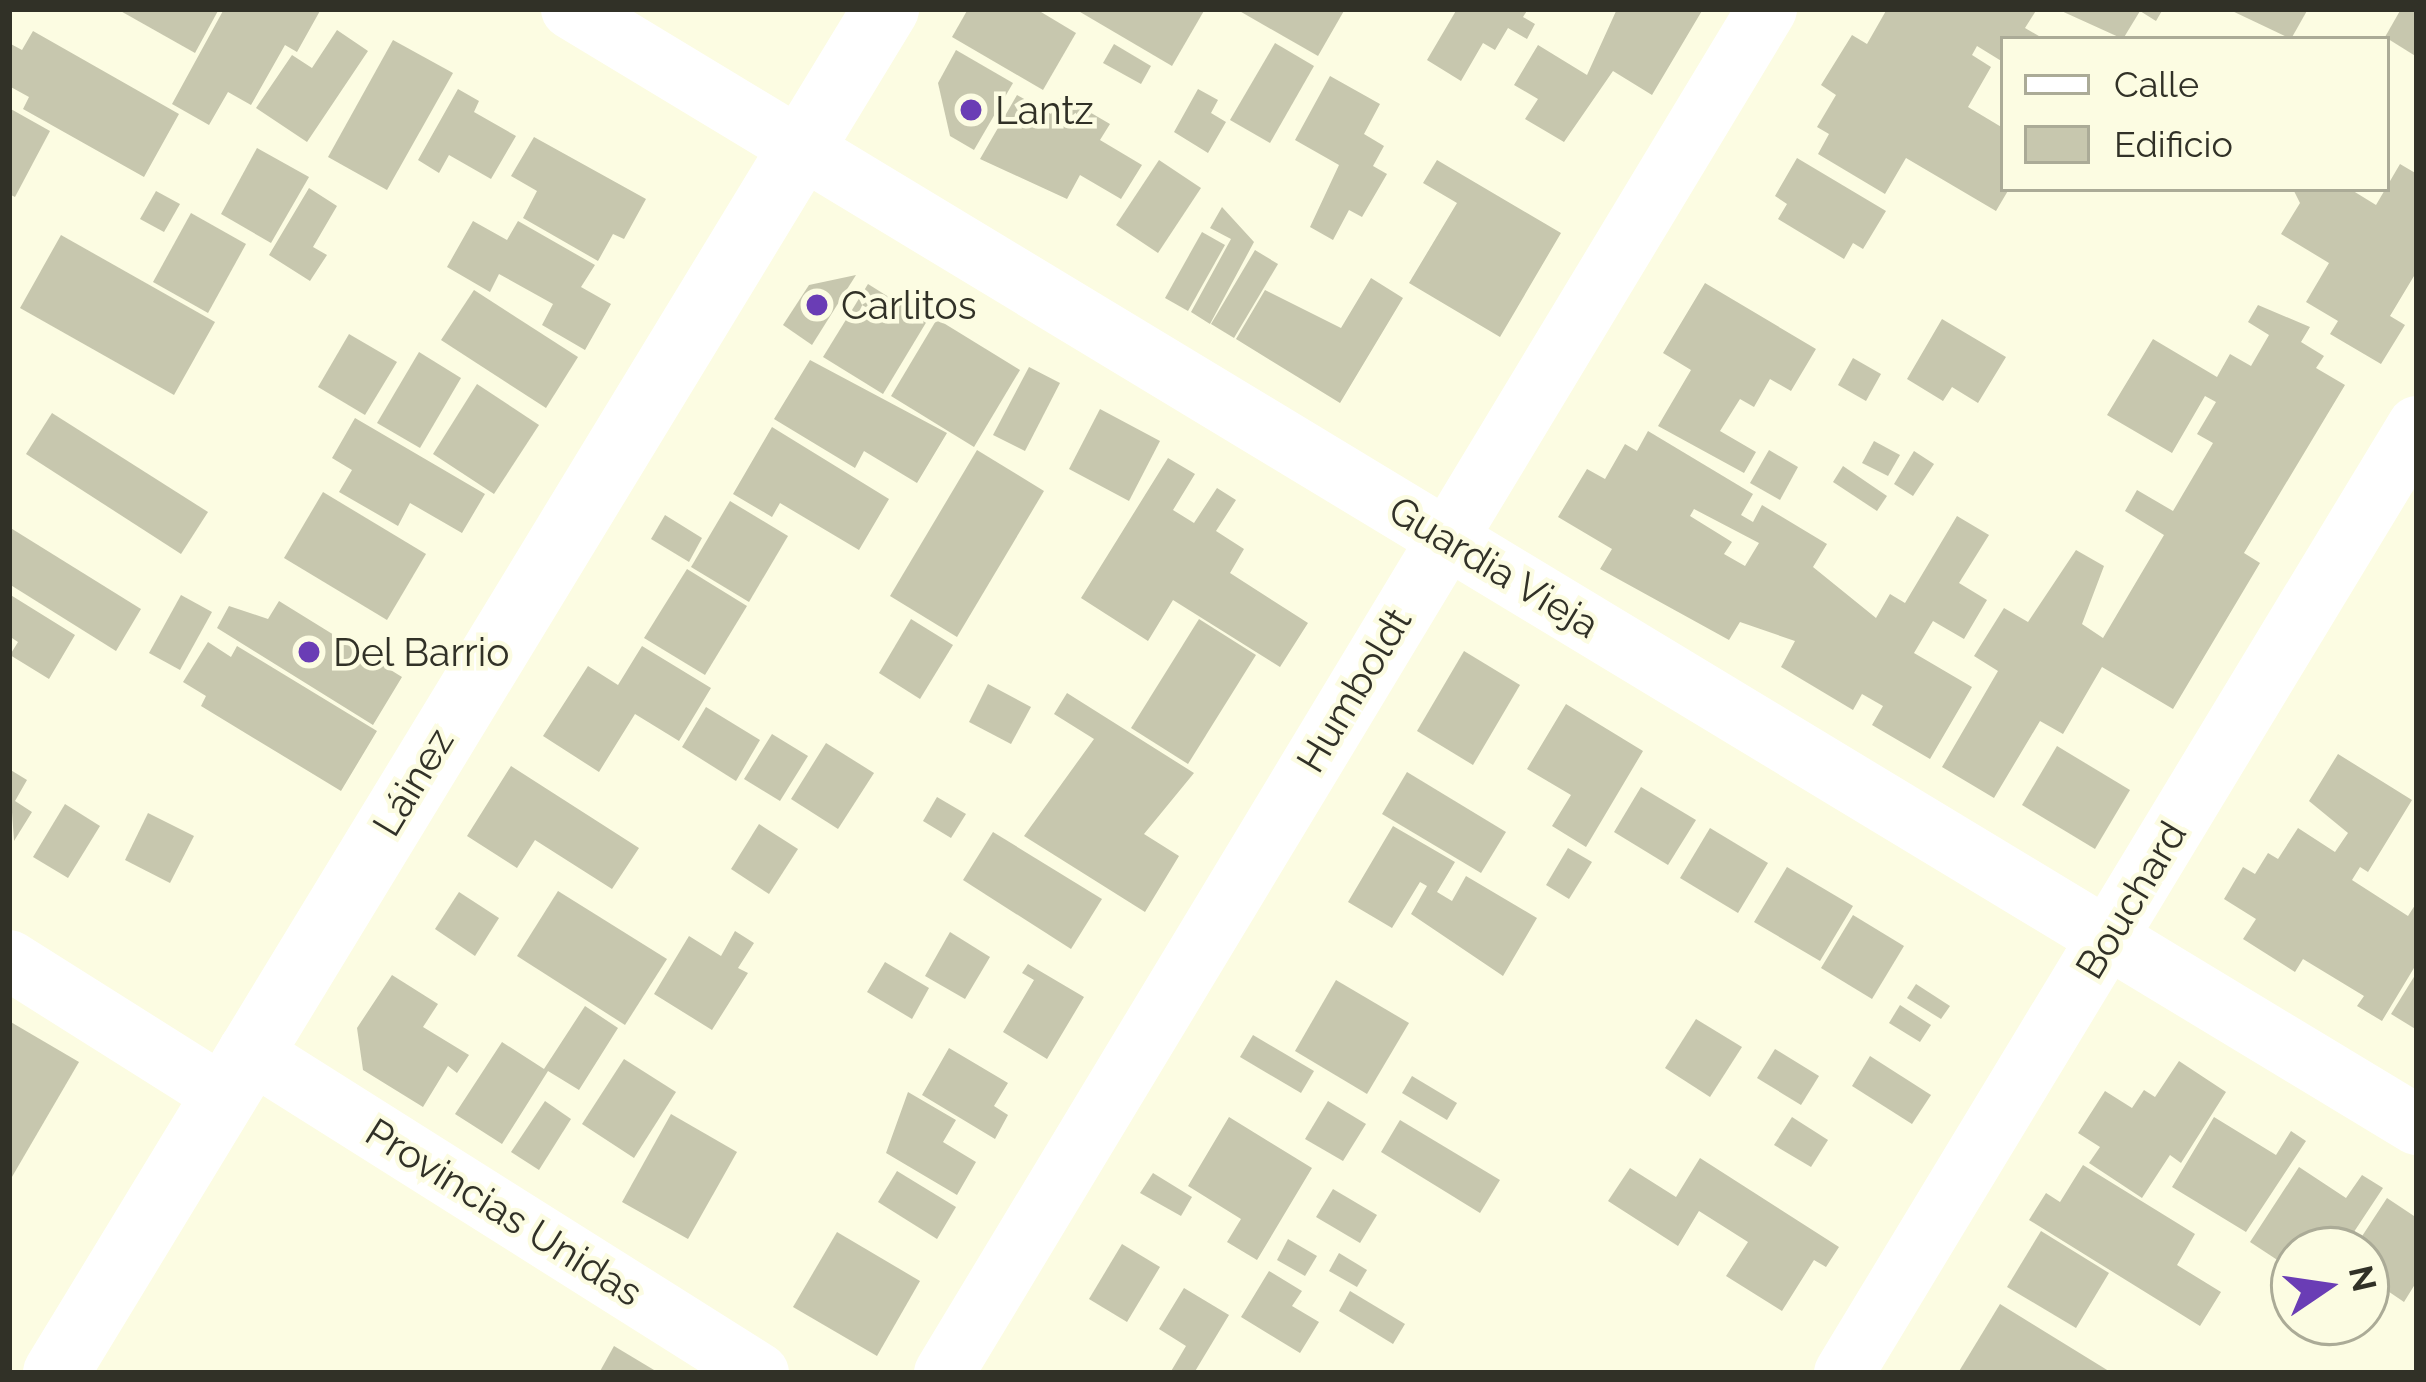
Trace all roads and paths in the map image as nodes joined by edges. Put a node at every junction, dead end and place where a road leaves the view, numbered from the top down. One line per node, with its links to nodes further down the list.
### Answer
1 (571, 9): 4 (street, Guardia Vieja)
2 (886, 9): 4 (main road, Láinez)
3 (1768, 9): 6 (street, Humboldt)
4 (801, 148): 6 (street, Guardia Vieja); 9 (main road, Láinez)
5 (2417, 426): 7 (street, Bouchard)
6 (1444, 538): 7 (street, Guardia Vieja); 13 (street, Humboldt)
7 (2107, 938): 10 (street, Guardia Vieja); 14 (street, Bouchard)
8 (9, 960): 9 (street, Provincias Unidas)
9 (235, 1072): 11 (main road, Láinez); 12 (street, Provincias Unidas)
10 (2417, 1126)
11 (56, 1373)
12 (759, 1373)
13 (944, 1373)
14 (1844, 1373)

